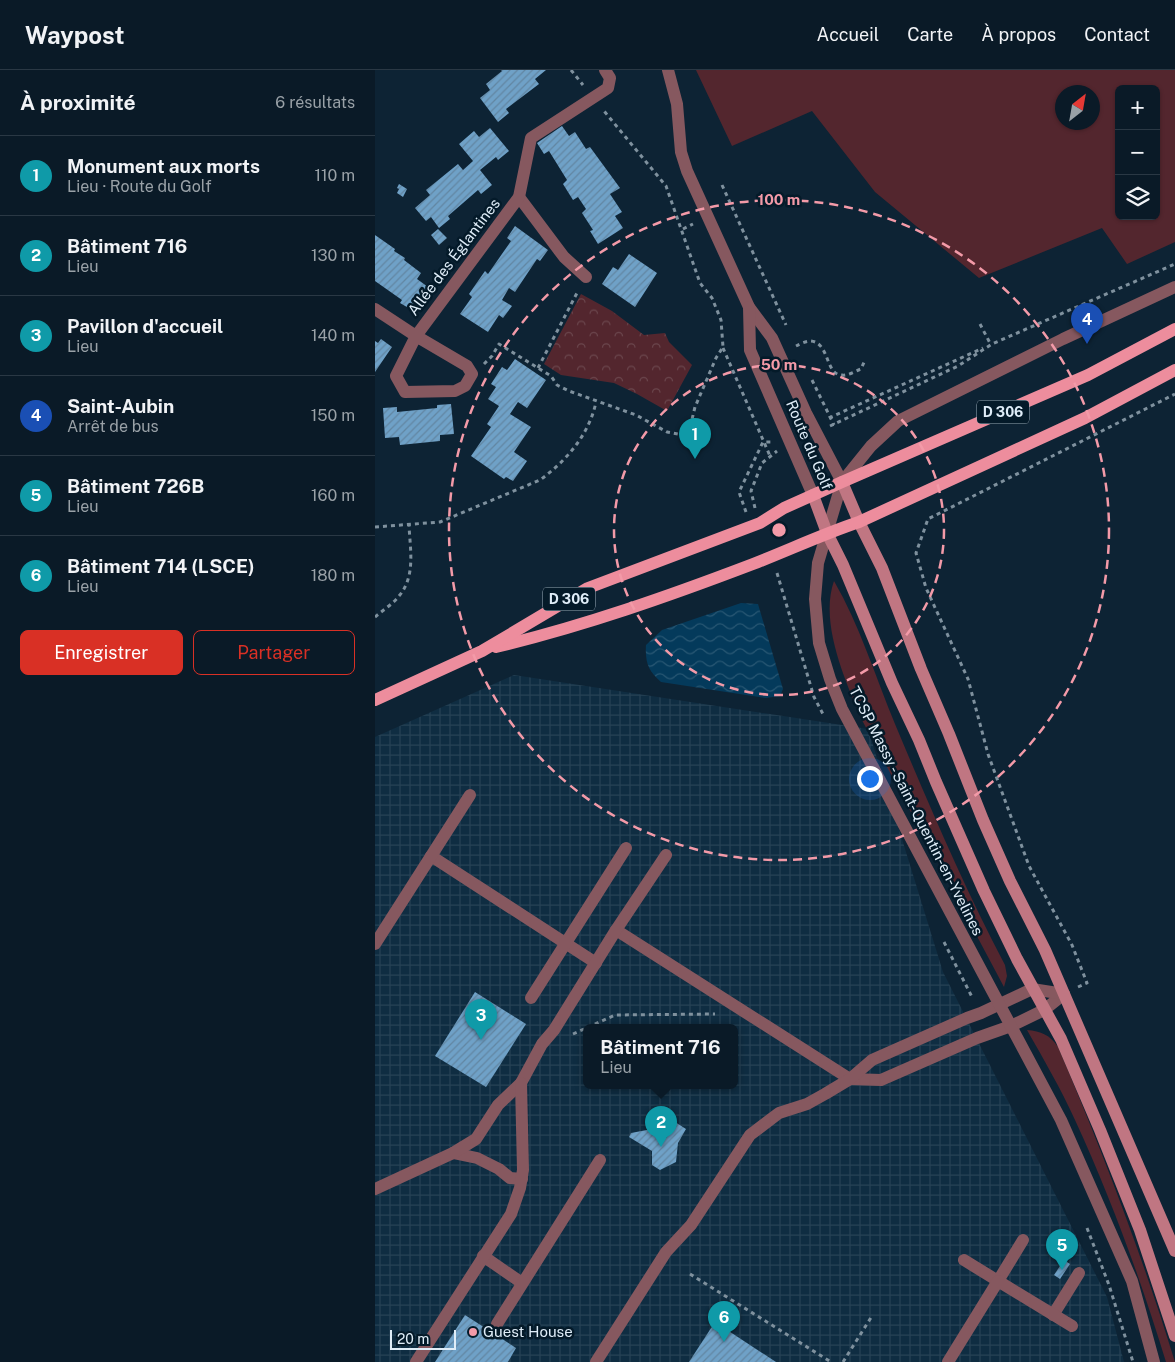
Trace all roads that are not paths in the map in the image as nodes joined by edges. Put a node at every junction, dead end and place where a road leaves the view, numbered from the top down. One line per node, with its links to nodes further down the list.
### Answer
1 (605, 70): 3 (street, Allée des Églantines)
2 (668, 70): 6 (street, Route du Golf)
3 (519, 197): 4 (street, Allée des Églantines); 9 (street, Allée des Églantines)
4 (586, 277)
5 (1175, 287): 11 (street, TCSP Massy - Saint-Quentin-en-Yvelines)
6 (749, 307): 11 (street, Route du Golf); 12 (street, Route du Golf)
7 (375, 308): 9 (street)
8 (1175, 329): 11 (main road, D 306)
9 (416, 336): 9 (street, Allée des Églantines)
10 (1175, 370): 13 (main road, D 306)
11 (842, 482): 12 (main road, D 306); 13 (main road, Route du Golf); 14 (street, TCSP Massy - Saint-Quentin-en-Yvelines)
12 (813, 495): 14 (main road, Route du Golf); 15 (main road, D 306)
13 (859, 522): 14 (main road, D 306); 26 (main road, Route du Golf)
14 (827, 533): 15 (main road, D 306); 25 (main road, Route du Golf); 28 (street, TCSP Massy - Saint-Quentin-en-Yvelines)
15 (482, 651): 16 (main road, D 306)
16 (375, 700)
17 (471, 795): 20 (street)
18 (626, 848): 22 (street)
19 (666, 855): 21 (street)
20 (431, 856): 22 (street); 23 (street)
21 (616, 930): 24 (street); 31 (street)
22 (565, 943): 24 (street); 27 (street)
23 (375, 944)
24 (596, 963): 32 (street)
25 (1032, 989): 26 (street); 28 (street); 29 (main road, Route du Golf)
26 (1063, 994): 29 (street); 38 (main road, Route du Golf)
27 (531, 998)
28 (999, 1005): 30 (street, TCSP Massy - Saint-Quentin-en-Yvelines); 31 (street)
29 (1044, 1010): 30 (street); 47 (main road, Route du Golf)
30 (1011, 1026): 31 (street); 51 (street, TCSP Massy - Saint-Quentin-en-Yvelines)
31 (850, 1079): 49 (street)
32 (521, 1084): 33 (street); 35 (street)
33 (453, 1153): 35 (street); 36 (street)
34 (600, 1160): 43 (street)
35 (522, 1178): 39 (street)
36 (375, 1189)
37 (1023, 1240): 42 (street)
38 (1175, 1251)
39 (483, 1256): 43 (street); 48 (street)
40 (964, 1260): 42 (street)
41 (1079, 1273): 44 (street)
42 (998, 1281): 44 (street); 50 (street)
43 (522, 1283): 45 (street)
44 (1053, 1315): 46 (street)
45 (497, 1324)
46 (1072, 1326)
47 (1175, 1336)
48 (415, 1362)
49 (596, 1362)
50 (948, 1362)
51 (1154, 1362)

